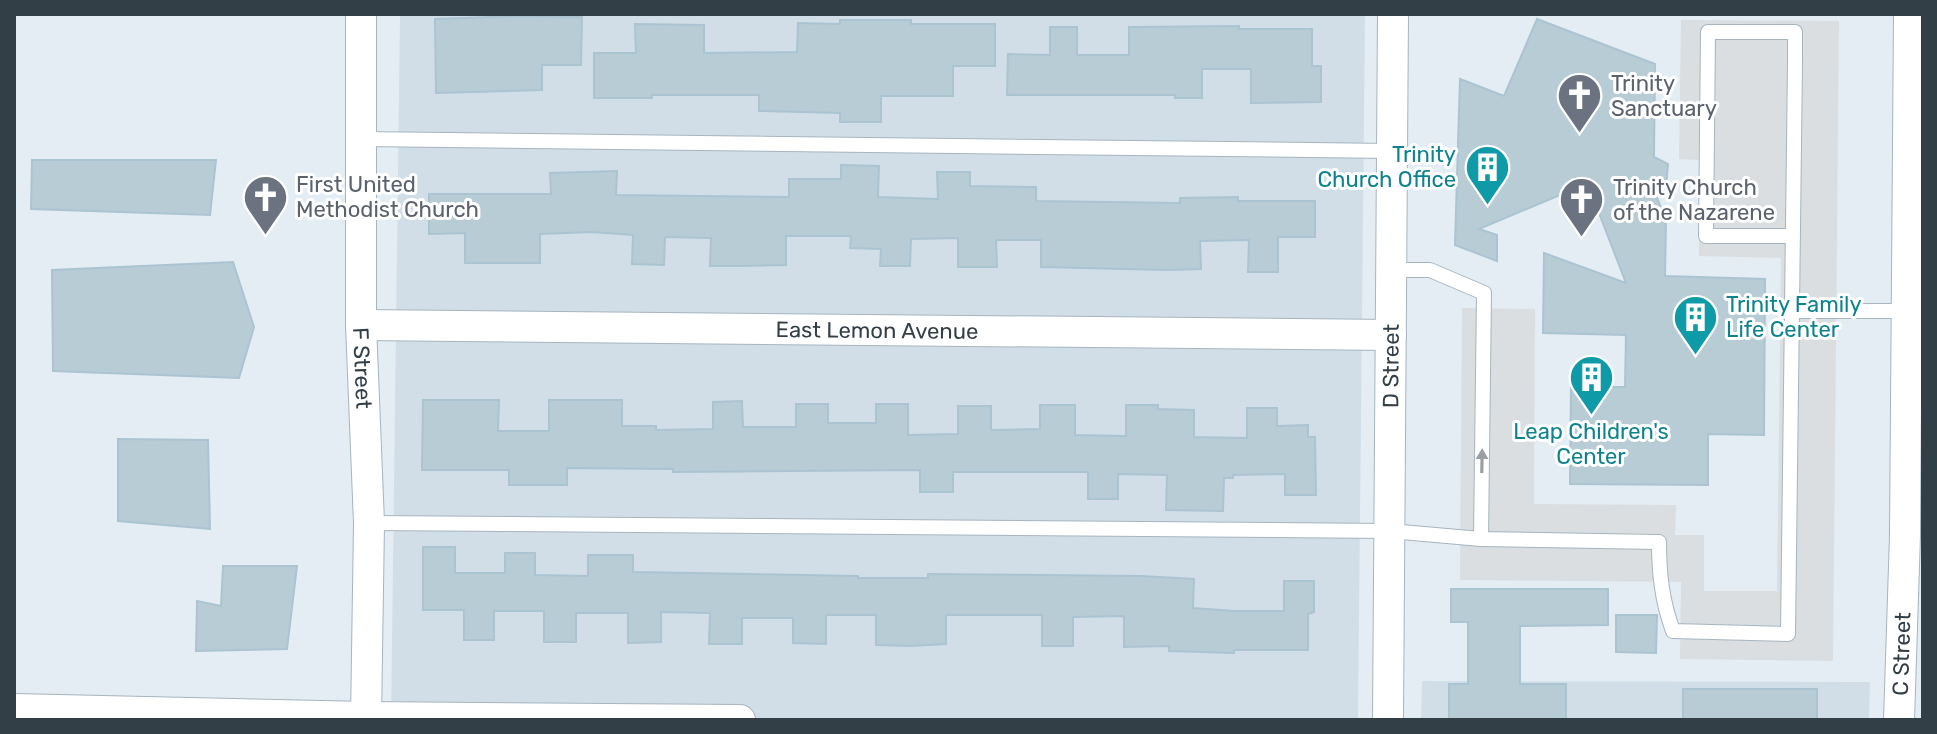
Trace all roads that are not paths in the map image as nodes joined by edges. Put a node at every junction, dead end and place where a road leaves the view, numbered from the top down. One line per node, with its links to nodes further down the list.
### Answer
1 (361, 14): 4 (street, F Street)
2 (1393, 14): 5 (street, D Street)
3 (1909, 14): 6 (street, C Street)
4 (361, 139): 5 (lane); 10 (street, F Street)
5 (1391, 151): 8 (street, D Street)
6 (1915, 155): 11 (street, C Street)
7 (1793, 236): 7 (lane); 9 (lane)
8 (1391, 270): 12 (street, D Street); 16 (lane, one-way to 8)
9 (1792, 311): 11 (lane); 16 (lane)
10 (361, 325): 12 (street, East Lemon Avenue); 13 (street, F Street)
11 (1913, 331): 15 (street, C Street)
12 (1391, 335): 14 (street, D Street)
13 (369, 523): 14 (lane); 19 (street, F Street)
14 (1390, 531): 16 (lane); 21 (street, D Street)
15 (1914, 535): 22 (street, C Street)
16 (1481, 539)
17 (14, 709): 18 (street)
18 (120, 716): 19 (street)
19 (366, 718): 20 (street)
20 (740, 720)
21 (1388, 720)
22 (1899, 720)

